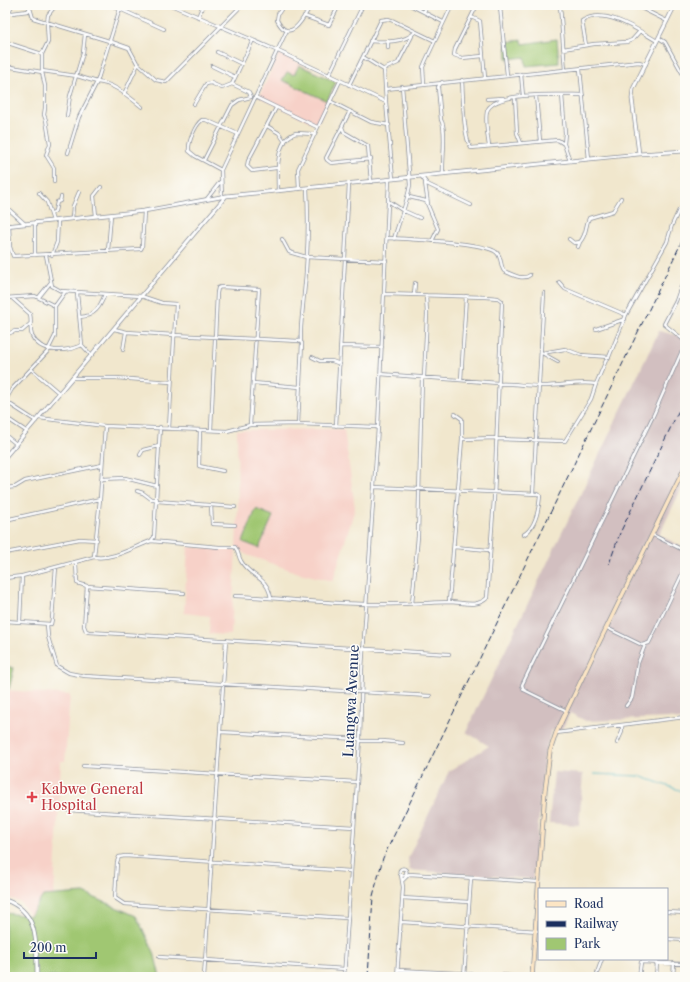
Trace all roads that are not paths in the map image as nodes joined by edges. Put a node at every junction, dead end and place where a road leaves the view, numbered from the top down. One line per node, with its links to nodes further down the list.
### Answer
1 (12, 5): 28 (street)
2 (56, 5): 35 (street)
3 (111, 5): 25 (street)
4 (121, 5): 25 (street)
5 (171, 5): 31 (street)
6 (203, 5): 31 (street)
7 (242, 5): 36 (street)
8 (284, 5): 38 (street)
9 (311, 5): 30 (street)
10 (339, 5): 30 (street)
11 (359, 5): 22 (street)
12 (410, 5): 29 (street)
13 (427, 5): 29 (street)
14 (452, 5): 34 (street)
15 (477, 5): 32 (street)
16 (494, 5): 24 (street)
17 (516, 5): 24 (street)
18 (560, 5): 52 (street)
19 (635, 5): 27 (street)
20 (650, 5): 27 (street)
21 (675, 5): 33 (street)
22 (363, 6): 68 (street)
23 (30, 7): 28 (street); 35 (street)
24 (500, 7): 69 (street)
25 (120, 9): 37 (street); 45 (street)
26 (5, 11): 28 (street)
27 (648, 11): 33 (street)
28 (10, 12)
29 (424, 12): 34 (street)
30 (304, 16): 38 (street)
31 (198, 17): 36 (street)
32 (471, 17): 56 (street); 56 (street)
33 (667, 21): 44 (street)
34 (443, 22): 48 (street)
35 (46, 23): 41 (street); 55 (street)
36 (221, 27): 43 (street); 58 (street)
37 (164, 29)
38 (287, 30): 53 (street)
39 (640, 31): 44 (street); 50 (street); 50 (street)
40 (415, 32): 42 (street); 46 (street); 48 (street)
41 (85, 34): 45 (street); 70 (street)
42 (412, 36): 47 (street); 64 (street)
43 (253, 40): 53 (street); 59 (street)
44 (658, 40): 60 (street); 73 (street)
45 (109, 41): 58 (street); 76 (street)
46 (370, 41): 47 (street); 57 (street)
47 (388, 41): 51 (street)
48 (434, 41): 79 (street)
49 (5, 42): 55 (street)
50 (586, 45): 52 (street)
51 (388, 48)
52 (563, 49): 65 (street)
53 (278, 51): 68 (street); 88 (street)
54 (217, 52): 59 (street)
55 (42, 54): 66 (street)
56 (483, 56): 72 (street)
57 (363, 57): 64 (street); 80 (street)
58 (138, 64): 83 (street)
59 (242, 64): 71 (street)
60 (646, 64): 63 (street); 114 (street)
61 (5, 66): 66 (street)
62 (212, 66): 71 (street)
63 (580, 69): 65 (street); 85 (street)
64 (384, 70): 82 (street)
65 (565, 70): 67 (street)
66 (42, 71): 70 (street); 127 (street)
67 (521, 74): 69 (street); 86 (street)
68 (329, 75): 75 (street)
69 (507, 75): 72 (street)
70 (77, 76): 76 (street); 98 (street)
71 (235, 77): 78 (street)
72 (485, 78): 74 (street)
73 (685, 78)
74 (462, 80): 77 (street); 110 (street)
75 (340, 81): 80 (street); 92 (street)
76 (97, 82): 83 (street); 113 (street)
77 (442, 82): 79 (street); 122 (street)
78 (232, 84): 88 (street); 94 (street)
79 (424, 84): 81 (street)
80 (349, 85): 93 (street)
81 (402, 86): 82 (street); 124 (street)
82 (386, 89): 93 (street)
83 (124, 94): 95 (street)
84 (562, 95): 85 (street); 87 (street); 109 (street)
85 (583, 95): 117 (street)
86 (523, 96): 87 (street); 89 (street)
87 (536, 96): 106 (street)
88 (253, 97): 96 (street); 100 (street); 104 (street)
89 (516, 97): 90 (street); 108 (street)
90 (506, 98): 91 (street); 110 (street)
91 (487, 99)
92 (330, 101): 97 (street); 103 (street)
93 (386, 102): 99 (street)
94 (194, 104)
95 (142, 107)
96 (276, 108): 101 (street); 103 (street)
97 (350, 111): 99 (street); 102 (street)
98 (67, 116)
99 (389, 125): 126 (street)
100 (222, 126): 104 (street); 118 (street); 118 (street)
101 (267, 126): 107 (street); 120 (street)
102 (342, 126): 116 (street); 116 (street)
103 (317, 127): 105 (street)
104 (238, 134): 121 (street)
105 (314, 134): 107 (street); 133 (street)
106 (540, 141): 108 (street); 109 (street)
107 (285, 142): 120 (street)
108 (521, 143): 110 (street)
109 (564, 144): 119 (street)
110 (489, 146)
111 (8, 151): 115 (street)
112 (685, 151): 114 (street)
113 (68, 153)
114 (639, 154): 117 (street)
115 (5, 156)
116 (371, 159): 129 (street)
117 (589, 159): 119 (street)
118 (204, 160): 121 (street)
119 (570, 161): 122 (street)
120 (276, 168): 135 (street)
121 (221, 170): 128 (street)
122 (444, 174): 123 (street)
123 (422, 177): 124 (street); 130 (street)
124 (410, 178): 126 (street); 138 (street)
125 (389, 180): 126 (street); 129 (street); 143 (street, Luangwa Avenue)
126 (393, 180)
127 (54, 182)
128 (220, 182): 140 (street); 142 (street)
129 (371, 182): 131 (street)
130 (425, 183): 144 (street); 145 (street)
131 (349, 184): 134 (street); 172 (street)
132 (101, 187): 152 (street)
133 (299, 188): 134 (street); 135 (street)
134 (308, 188): 171 (street)
135 (278, 191): 140 (street)
136 (79, 192): 154 (street)
137 (39, 193): 150 (street)
138 (409, 196): 144 (street); 148 (street)
139 (62, 197): 150 (street)
140 (224, 197): 142 (street); 186 (street)
141 (621, 198): 165 (street)
142 (206, 200): 149 (street)
143 (388, 201): 148 (street); 160 (street, Luangwa Avenue)
144 (428, 204): 164 (street)
145 (471, 205)
146 (5, 206): 158 (street)
147 (685, 207): 193 (street)
148 (402, 210): 153 (street); 161 (street)
149 (144, 211): 151 (street); 167 (street)
150 (51, 214): 156 (street)
151 (111, 215): 152 (street); 167 (street)
152 (96, 217): 154 (street)
153 (420, 218)
154 (72, 219): 155 (street)
155 (58, 220): 156 (street); 170 (street)
156 (53, 221): 157 (street)
157 (35, 222): 158 (street); 168 (street)
158 (24, 223): 159 (street)
159 (7, 225): 168 (street)
160 (387, 238): 161 (street); 173 (street, Luangwa Avenue)
161 (394, 238): 164 (street)
162 (282, 239): 171 (street)
163 (569, 239): 165 (street)
164 (432, 242): 174 (street)
165 (580, 242): 166 (street)
166 (578, 247)
167 (108, 251): 170 (street)
168 (35, 255): 169 (street)
169 (46, 255): 170 (street); 176 (street)
170 (52, 255)
171 (306, 257): 172 (street); 203 (street)
172 (345, 259): 173 (street); 205 (street)
173 (386, 260): 183 (street, Luangwa Avenue)
174 (530, 275)
175 (685, 281): 202 (street)
176 (51, 282): 179 (street); 188 (street)
177 (559, 282): 193 (street)
178 (415, 283): 184 (street)
179 (65, 292): 180 (street); 191 (street)
180 (77, 293): 182 (street); 192 (street)
181 (544, 293): 210 (street)
182 (106, 294): 186 (street); 192 (street)
183 (384, 294): 184 (street); 206 (street, Luangwa Avenue)
184 (414, 295): 185 (street)
185 (426, 295): 187 (street); 218 (street)
186 (141, 296): 195 (street); 199 (street)
187 (466, 296): 220 (street); 223 (street)
188 (39, 297): 190 (street); 191 (street)
189 (5, 298): 190 (street)
190 (12, 298): 194 (street)
191 (55, 306): 207 (street)
192 (80, 317): 204 (street)
193 (626, 317): 196 (street); 213 (street)
194 (31, 323): 198 (street); 207 (street)
195 (114, 329): 197 (street); 211 (street)
196 (596, 329)
197 (126, 332): 199 (street); 208 (street)
198 (5, 335)
199 (174, 336): 200 (street); 221 (street)
200 (214, 338): 201 (street); 201 (street); 241 (street)
201 (256, 339): 203 (street); 222 (street)
202 (685, 341)
203 (301, 342): 226 (street)
204 (82, 345): 207 (street); 211 (street)
205 (341, 346): 206 (street); 215 (street)
206 (382, 347): 217 (street, Luangwa Avenue)
207 (49, 350): 216 (street)
208 (123, 350)
209 (685, 350): 302 (street)
210 (542, 353): 213 (street); 214 (street); 225 (street)
211 (91, 355): 219 (street)
212 (312, 356): 215 (street)
213 (607, 358): 224 (street)
214 (558, 362)
215 (340, 365): 236 (street)
216 (31, 369): 227 (street); 228 (street)
217 (380, 374): 218 (street); 237 (street, Luangwa Avenue)
218 (423, 377): 220 (street); 258 (street)
219 (72, 378): 221 (street); 227 (street)
220 (461, 380): 223 (street)
221 (171, 382): 239 (street)
222 (253, 383): 226 (street); 234 (street)
223 (498, 383): 225 (street); 245 (street)
224 (596, 384): 225 (street); 246 (street)
225 (539, 386): 246 (street)
226 (300, 387): 233 (street)
227 (59, 393): 231 (street)
228 (5, 401): 232 (street)
229 (455, 414): 244 (street)
230 (5, 417): 242 (street)
231 (39, 418): 232 (street); 235 (street)
232 (36, 421): 242 (street)
233 (298, 424): 234 (street); 236 (street)
234 (250, 425): 241 (street)
235 (105, 426): 238 (street); 251 (street)
236 (336, 426): 237 (street)
237 (378, 427): 256 (street, Luangwa Avenue)
238 (160, 428): 239 (street); 248 (street)
239 (169, 428): 240 (street)
240 (200, 430): 241 (street); 253 (street)
241 (211, 430)
242 (26, 431): 247 (street)
243 (5, 435): 247 (street)
244 (462, 439): 245 (street); 259 (street)
245 (496, 439): 246 (street); 261 (street)
246 (536, 440): 262 (street)
247 (15, 443): 250 (street)
248 (159, 446): 249 (street); 255 (street)
249 (140, 455)
250 (5, 457)
251 (102, 465): 254 (street); 257 (street)
252 (685, 467): 270 (main road)
253 (223, 471)
254 (102, 479): 255 (street); 263 (street)
255 (157, 486): 264 (street)
256 (374, 487): 258 (street); 288 (street, Luangwa Avenue)
257 (5, 488)
258 (419, 489): 259 (street); 289 (street)
259 (459, 490): 261 (street); 273 (street)
260 (136, 491): 264 (street)
261 (494, 491): 262 (street); 274 (street)
262 (533, 493): 269 (street)
263 (100, 499): 267 (street); 271 (street)
264 (157, 500): 265 (street); 272 (street)
265 (211, 505): 266 (street); 268 (street)
266 (235, 507)
267 (5, 520)
268 (235, 525)
269 (523, 534)
270 (653, 535): 275 (street); 293 (main road)
271 (97, 540): 276 (street); 277 (street)
272 (151, 541): 277 (street); 286 (street)
273 (454, 547): 274 (street); 287 (street)
274 (489, 550): 287 (street)
275 (685, 551)
276 (5, 553)
277 (94, 558): 278 (street)
278 (76, 563): 279 (street); 283 (street)
279 (56, 567): 281 (street); 292 (street)
280 (685, 568): 295 (street)
281 (22, 576): 282 (street); 291 (street)
282 (5, 578)
283 (87, 586): 284 (street); 294 (street)
284 (184, 594)
285 (235, 596): 286 (street)
286 (270, 598): 288 (street)
287 (449, 602): 289 (street)
288 (367, 604): 289 (street); 296 (street, Luangwa Avenue)
289 (412, 604)
290 (5, 621): 291 (street)
291 (20, 621): 292 (street)
292 (47, 624): 298 (street)
293 (607, 628): 295 (street); 302 (main road)
294 (226, 640): 296 (street); 298 (street)
295 (645, 645): 301 (street)
296 (364, 648): 297 (street); 299 (street, Luangwa Avenue)
297 (449, 654)
298 (223, 683): 299 (street); 305 (street)
299 (362, 692): 300 (street); 307 (street, Luangwa Avenue)
300 (430, 696)
301 (626, 706)
302 (567, 711): 306 (main road)
303 (685, 716): 304 (street)
304 (622, 725): 306 (street); 309 (street)
305 (220, 732): 307 (street); 311 (street)
306 (556, 733): 322 (main road)
307 (360, 740): 308 (street); 312 (street, Luangwa Avenue)
308 (403, 743)
309 (617, 743)
310 (83, 766): 311 (street)
311 (217, 774): 312 (street); 314 (street)
312 (357, 782): 315 (street, Luangwa Avenue)
313 (68, 810): 314 (street)
314 (214, 818): 315 (street); 316 (street)
315 (354, 827): 317 (street, Luangwa Avenue)
316 (211, 863): 317 (street); 327 (street); 327 (street)
317 (350, 871): 330 (street, Luangwa Avenue)
318 (407, 873): 319 (street); 319 (street); 320 (street); 321 (street)
319 (401, 874): 320 (street)
320 (404, 878): 324 (street)
321 (471, 878): 322 (street); 326 (street)
322 (539, 882): 323 (main road)
323 (539, 888)
324 (402, 898): 326 (street); 331 (street)
325 (5, 900): 346 (street)
326 (469, 902): 332 (street)
327 (208, 910): 330 (street); 337 (street)
328 (668, 912): 329 (street)
329 (685, 913)
330 (347, 918): 342 (street, Luangwa Avenue)
331 (401, 922): 332 (street); 343 (street)
332 (468, 927): 333 (street); 345 (street)
333 (538, 931): 350 (main road)
334 (668, 939): 335 (street)
335 (685, 940)
336 (159, 957): 337 (street)
337 (205, 960): 342 (street); 347 (street)
338 (602, 960): 344 (street)
339 (657, 962): 340 (street); 351 (street); 352 (street)
340 (674, 963): 341 (street); 353 (street)
341 (685, 964)
342 (345, 969): 348 (street, Luangwa Avenue)
343 (398, 970): 345 (street); 349 (street)
344 (597, 973)
345 (464, 975): 350 (street)
346 (37, 977)
347 (204, 977)
348 (344, 977)
349 (398, 977)
350 (532, 977)
351 (639, 977)
352 (656, 977)
353 (673, 977)

